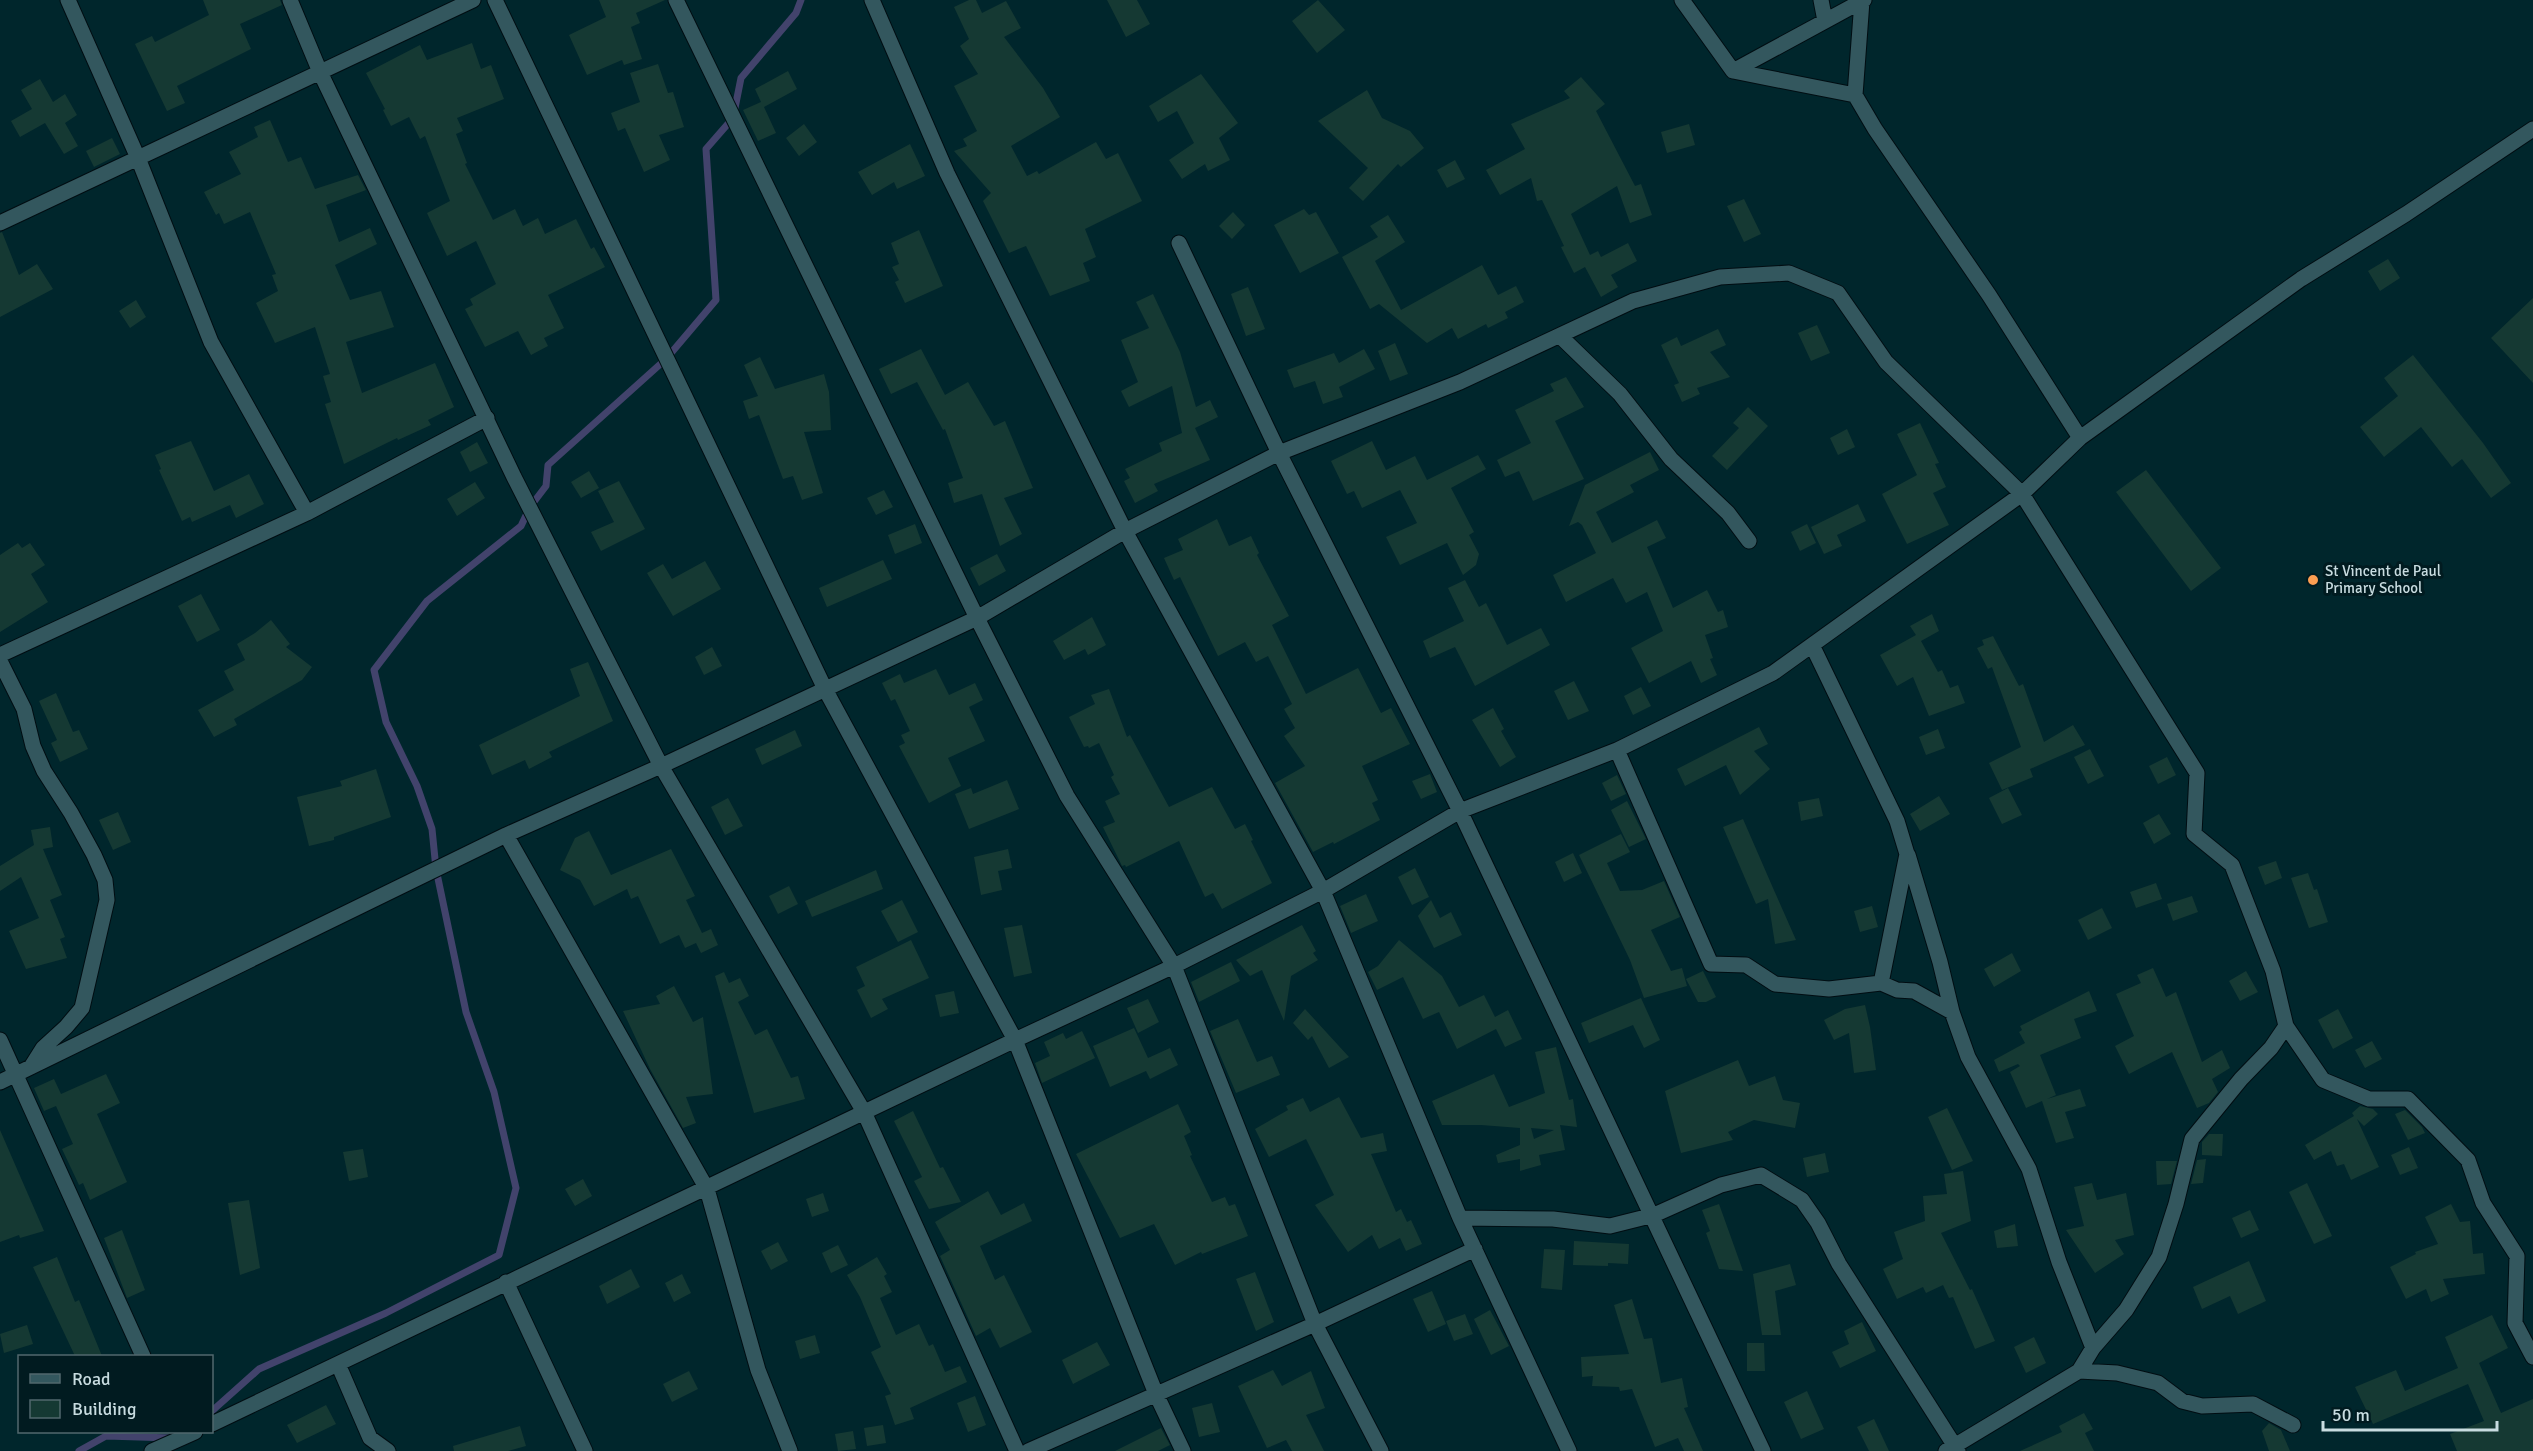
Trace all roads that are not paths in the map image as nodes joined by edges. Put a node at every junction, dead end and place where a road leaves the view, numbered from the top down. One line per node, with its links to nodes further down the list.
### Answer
1 (68, 0): 15 (street)
2 (290, 0): 12 (street)
3 (473, 0): 12 (street)
4 (495, 0): 30 (street)
5 (676, 0): 26 (street)
6 (872, 0): 24 (street)
7 (1682, 0): 11 (street)
8 (1821, 0): 10 (street)
9 (1863, 1): 10 (street); 13 (street)
10 (1825, 21): 11 (street)
11 (1733, 71): 13 (street)
12 (320, 72): 15 (street); 19 (street)
13 (1855, 95): 20 (street)
14 (2533, 129): 20 (street)
15 (138, 158): 16 (street); 23 (street)
16 (0, 223)
17 (1179, 243): 21 (street)
18 (1560, 336): 21 (street); 22 (street); 25 (street)
19 (487, 418): 23 (street); 32 (street)
20 (2080, 438): 22 (street)
21 (1279, 453): 24 (street); 33 (street)
22 (2022, 494): 27 (street); 40 (street)
23 (307, 513): 28 (street)
24 (1125, 531): 26 (street); 36 (street)
25 (1749, 541)
26 (976, 618): 30 (street); 37 (street)
27 (1812, 645): 31 (street); 35 (street)
28 (0, 655)
29 (0, 662): 43 (street)
30 (825, 689): 32 (street); 42 (street)
31 (1617, 750): 33 (street); 38 (street)
32 (661, 766): 34 (street); 46 (street)
33 (1460, 811): 36 (street); 71 (street)
34 (506, 835): 43 (street); 47 (street)
35 (1907, 854): 38 (street); 39 (street)
36 (1323, 891): 37 (street); 48 (street)
37 (1174, 966): 42 (street); 51 (street)
38 (1881, 982): 39 (street)
39 (1952, 1012): 52 (street)
40 (2286, 1026): 52 (street); 54 (street)
41 (0, 1040): 44 (street)
42 (1015, 1040): 46 (street); 57 (street)
43 (31, 1067): 44 (street)
44 (17, 1074): 45 (street); 53 (street)
45 (0, 1082)
46 (864, 1112): 47 (street); 66 (street)
47 (707, 1189): 50 (street); 65 (street)
48 (1460, 1218): 49 (street); 61 (street)
49 (1475, 1249): 51 (street); 70 (street)
50 (506, 1282): 55 (street); 64 (street)
51 (1315, 1324): 57 (street); 69 (street)
52 (2093, 1348): 56 (street)
53 (143, 1355)
54 (2533, 1357)
55 (338, 1364): 58 (street); 63 (street)
56 (2079, 1371): 59 (street); 61 (street)
57 (1156, 1394): 67 (street); 68 (street)
58 (213, 1424)
59 (2293, 1425)
60 (181, 1440): 62 (street)
61 (1953, 1449)
62 (152, 1451)
63 (388, 1451)
64 (585, 1451)
65 (790, 1451)
66 (1017, 1451)
67 (1028, 1451)
68 (1183, 1451)
69 (1381, 1451)
70 (1569, 1451)
71 (1763, 1451)

